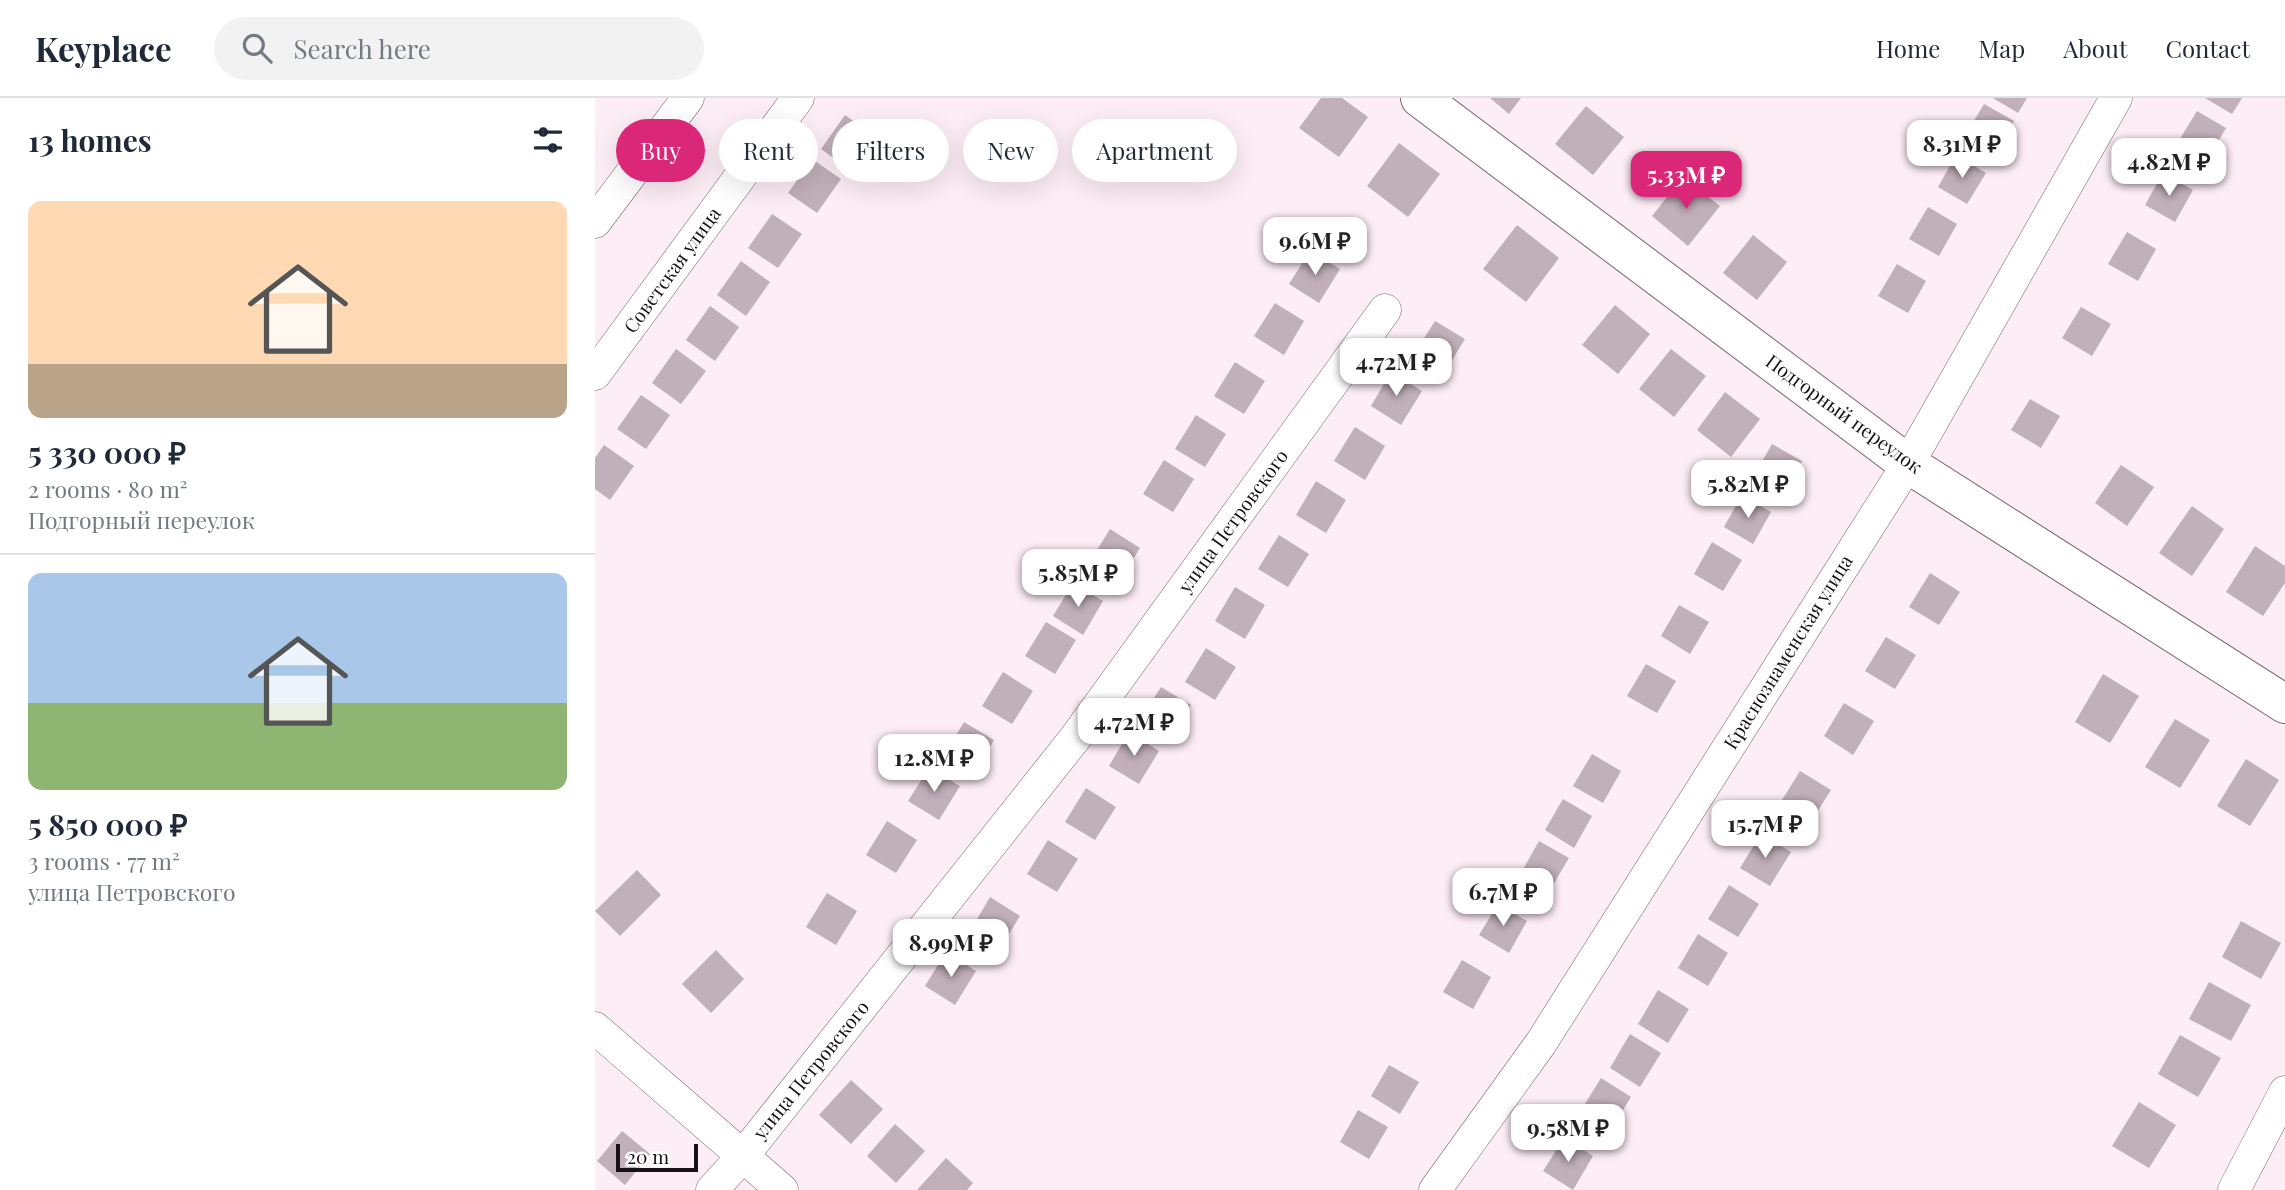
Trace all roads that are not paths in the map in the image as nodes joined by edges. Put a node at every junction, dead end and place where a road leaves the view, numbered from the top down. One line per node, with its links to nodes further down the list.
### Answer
1 (688, 98): 5 (street)
2 (798, 98): 7 (street, Советская улица)
3 (1420, 98): 8 (main road, Подгорный переулок)
4 (2116, 98): 8 (street, Краснознаменская улица)
5 (595, 222)
6 (1385, 310): 12 (street, улица Петровского)
7 (595, 374)
8 (1908, 464): 9 (main road, Подгорный переулок); 15 (street, Краснознаменская улица)
9 (2285, 704)
10 (595, 1028): 12 (street)
11 (2285, 1092): 16 (street)
12 (742, 1157): 13 (street, улица Петровского); 14 (street)
13 (712, 1190)
14 (782, 1190)
15 (1435, 1190)
16 (2234, 1190)

